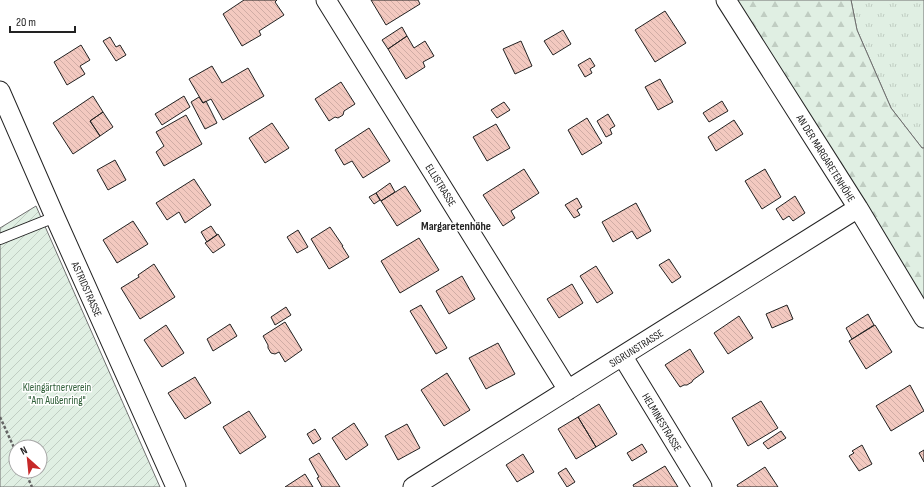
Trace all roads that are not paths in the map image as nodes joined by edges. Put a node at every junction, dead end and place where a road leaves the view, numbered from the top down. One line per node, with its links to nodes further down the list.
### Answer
1 (326, 0): 9 (street, ELLISTRASSE)
2 (726, 0): 4 (street, AN DER MARGARETENHÖHE)
3 (0, 91): 5 (street, ASTRIDSTRASSE)
4 (858, 208): 7 (street, AN DER MARGARETENHÖHE); 8 (street, SIGRUNSTRASSE)
5 (54, 217): 6 (lane); 10 (street, ASTRIDSTRASSE)
6 (0, 239)
7 (924, 318)
8 (623, 357): 9 (street, SIGRUNSTRASSE); 12 (street, HELMINESTRASSE)
9 (568, 390): 11 (street, SIGRUNSTRASSE)
10 (176, 487)
11 (412, 487)
12 (702, 487)

